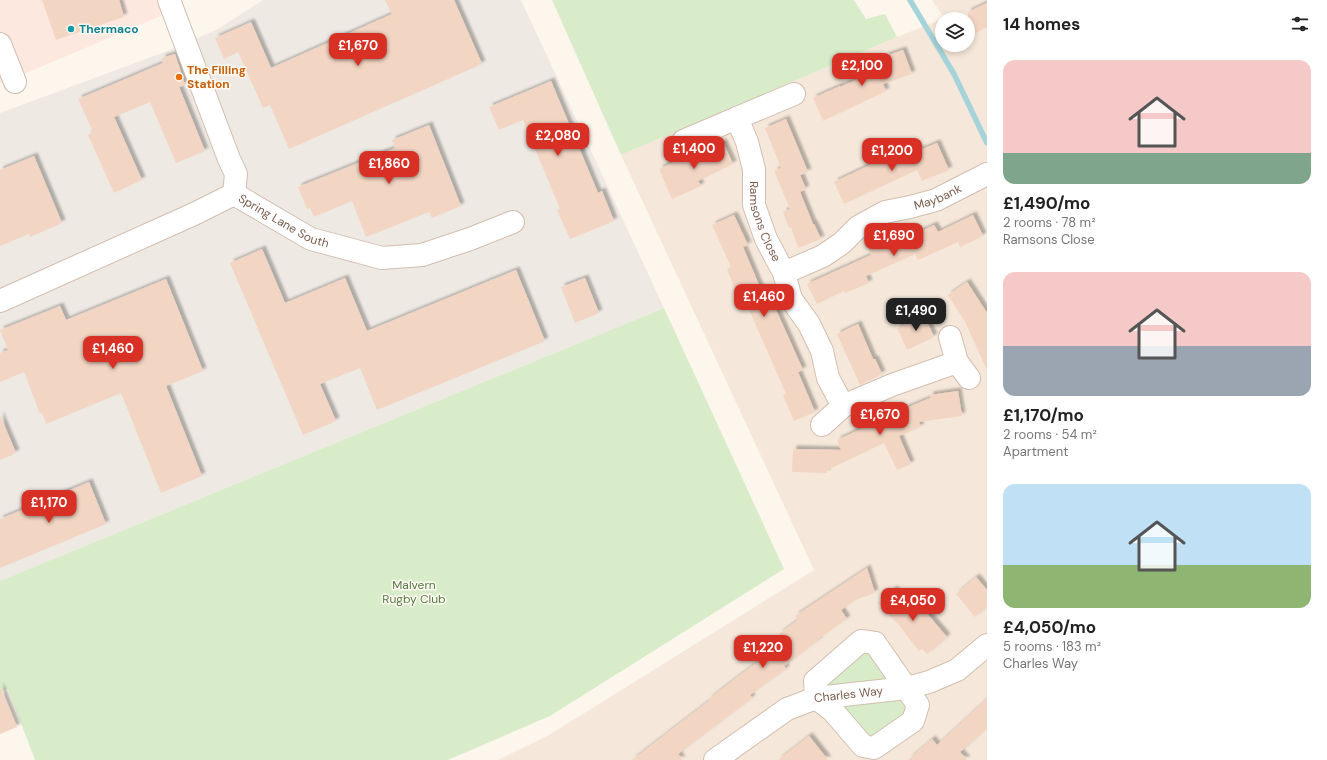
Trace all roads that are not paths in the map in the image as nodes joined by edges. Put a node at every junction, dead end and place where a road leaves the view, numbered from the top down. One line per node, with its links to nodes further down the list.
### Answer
1 (169, 0): 8 (street)
2 (0, 44): 3 (street)
3 (15, 82)
4 (794, 94): 5 (street)
5 (737, 118): 6 (street); 10 (street, Ramsons Close)
6 (683, 141)
7 (987, 174): 10 (street, Maybank)
8 (234, 194): 9 (street, Spring Lane South); 11 (street, Spring Lane South)
9 (513, 222)
10 (784, 273): 13 (street, Ramsons Close)
11 (0, 301)
12 (950, 338): 13 (street)
13 (843, 406): 14 (street)
14 (822, 425)
15 (987, 645): 16 (street, Charles Way)
16 (907, 688): 17 (street, Charles Way); 17 (street); 17 (street)
17 (816, 698): 18 (street, Charles Way)
18 (715, 760)

